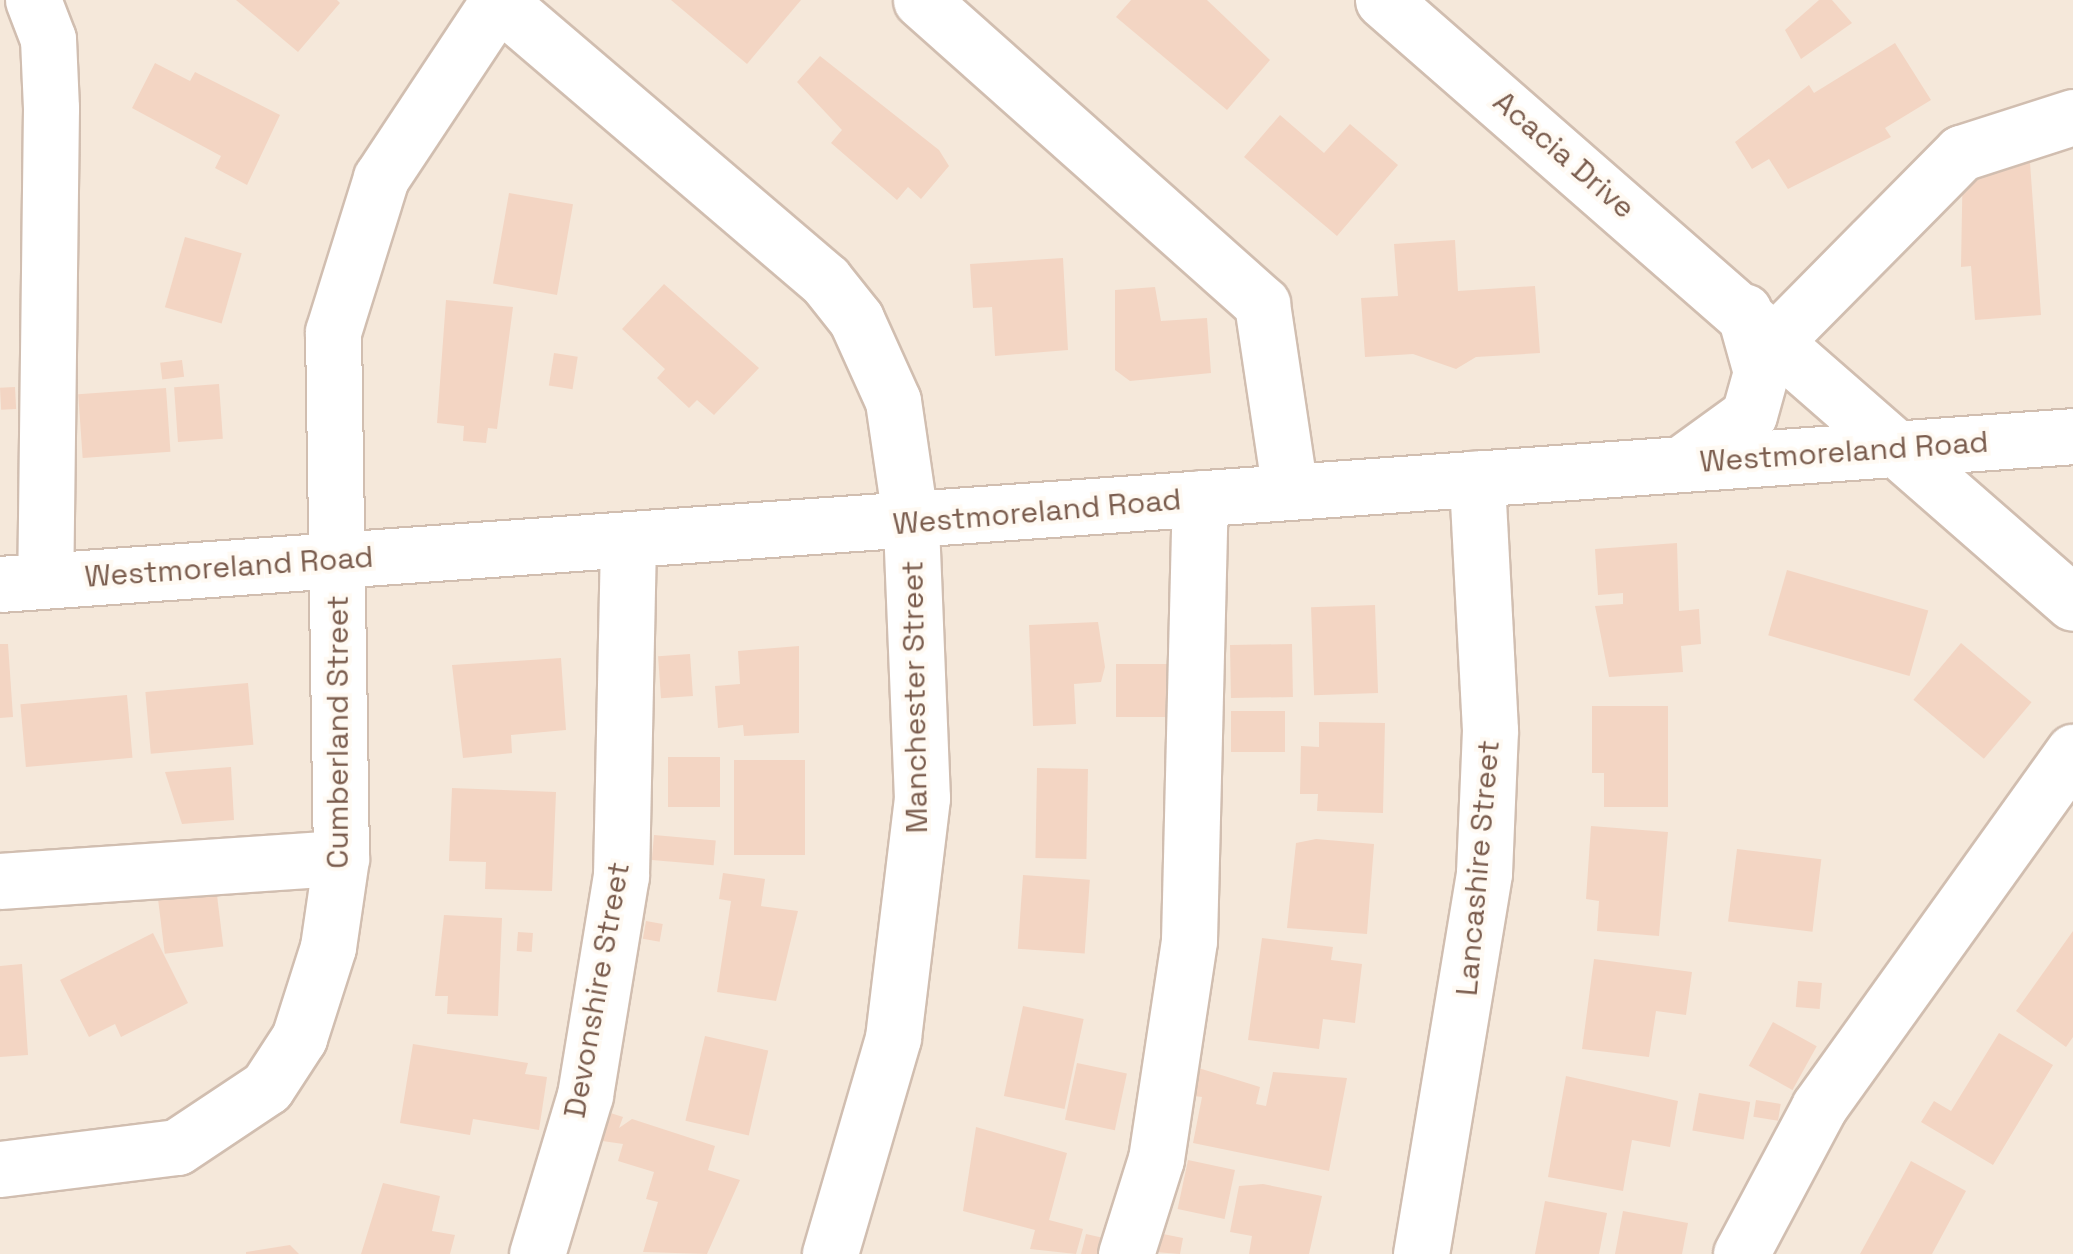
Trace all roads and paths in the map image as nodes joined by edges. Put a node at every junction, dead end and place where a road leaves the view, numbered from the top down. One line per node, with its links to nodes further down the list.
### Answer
1 (33, 0): 16 (street)
2 (498, 0): 13 (street, Manchester Street); 15 (street, Cumberland Street)
3 (921, 0): 11 (street)
4 (1383, 0): 6 (street, Acacia Drive)
5 (2073, 116): 6 (street)
6 (1761, 325): 8 (street, Acacia Drive); 9 (street)
7 (2073, 436): 8 (street, Westmoreland Road)
8 (1891, 450): 9 (street, Westmoreland Road); 17 (street, Acacia Drive)
9 (1684, 462): 10 (street, Westmoreland Road)
10 (1478, 478): 11 (street, Westmoreland Road); 25 (street, Lancashire Street)
11 (1290, 490): 12 (street, Westmoreland Road)
12 (1200, 498): 13 (street, Westmoreland Road); 24 (street)
13 (910, 524): 14 (street, Westmoreland Road); 23 (street, Manchester Street)
14 (628, 542): 15 (street, Westmoreland Road); 22 (street, Devonshire Street)
15 (336, 560): 16 (street, Westmoreland Road); 19 (street, Cumberland Street)
16 (23, 582)
17 (2073, 603)
18 (2073, 752): 26 (street)
19 (341, 858): 20 (street); 21 (street, Cumberland Street)
20 (0, 882)
21 (0, 1169)
22 (536, 1254)
23 (830, 1254)
24 (1126, 1254)
25 (1421, 1254)
26 (1741, 1254)

